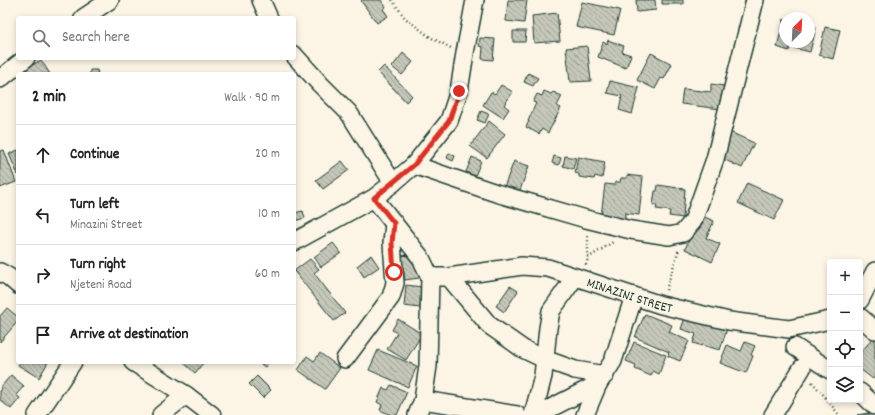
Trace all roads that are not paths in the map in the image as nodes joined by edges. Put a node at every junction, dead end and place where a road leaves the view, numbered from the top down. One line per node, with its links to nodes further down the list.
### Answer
1 (110, 0): 5 (street)
2 (260, 0): 6 (street)
3 (475, 0): 10 (street)
4 (755, 0): 10 (street)
5 (86, 16)
6 (268, 16)
7 (296, 57): 11 (street)
8 (24, 60): 9 (street)
9 (0, 79)
10 (414, 165): 11 (street)
11 (393, 183): 12 (street)
12 (374, 198): 13 (street); 14 (street)
13 (394, 223): 17 (street); 27 (street)
14 (296, 241)
15 (0, 272): 20 (street)
16 (875, 272): 21 (street)
17 (430, 277): 18 (street, MINAZINI STREET); 37 (street)
18 (449, 277): 19 (street, MINAZINI STREET); 28 (street)
19 (579, 278): 22 (street, MINAZINI STREET); 28 (street)
20 (16, 282)
21 (863, 295)
22 (634, 296): 24 (street, MINAZINI STREET); 33 (street)
23 (863, 320): 25 (street)
24 (827, 321)
25 (875, 330)
26 (795, 347): 32 (street)
27 (345, 359)
28 (544, 359): 33 (street); 42 (street)
29 (72, 364): 38 (street)
30 (136, 364): 34 (street)
31 (802, 368): 45 (street)
32 (827, 368)
33 (602, 380): 43 (street); 44 (street)
34 (186, 395): 39 (street); 40 (street)
35 (863, 395): 36 (street)
36 (875, 406)
37 (420, 408): 41 (street)
38 (37, 415)
39 (161, 415)
40 (212, 415)
41 (517, 415)
42 (533, 415)
43 (537, 415)
44 (585, 415)
45 (773, 415)

